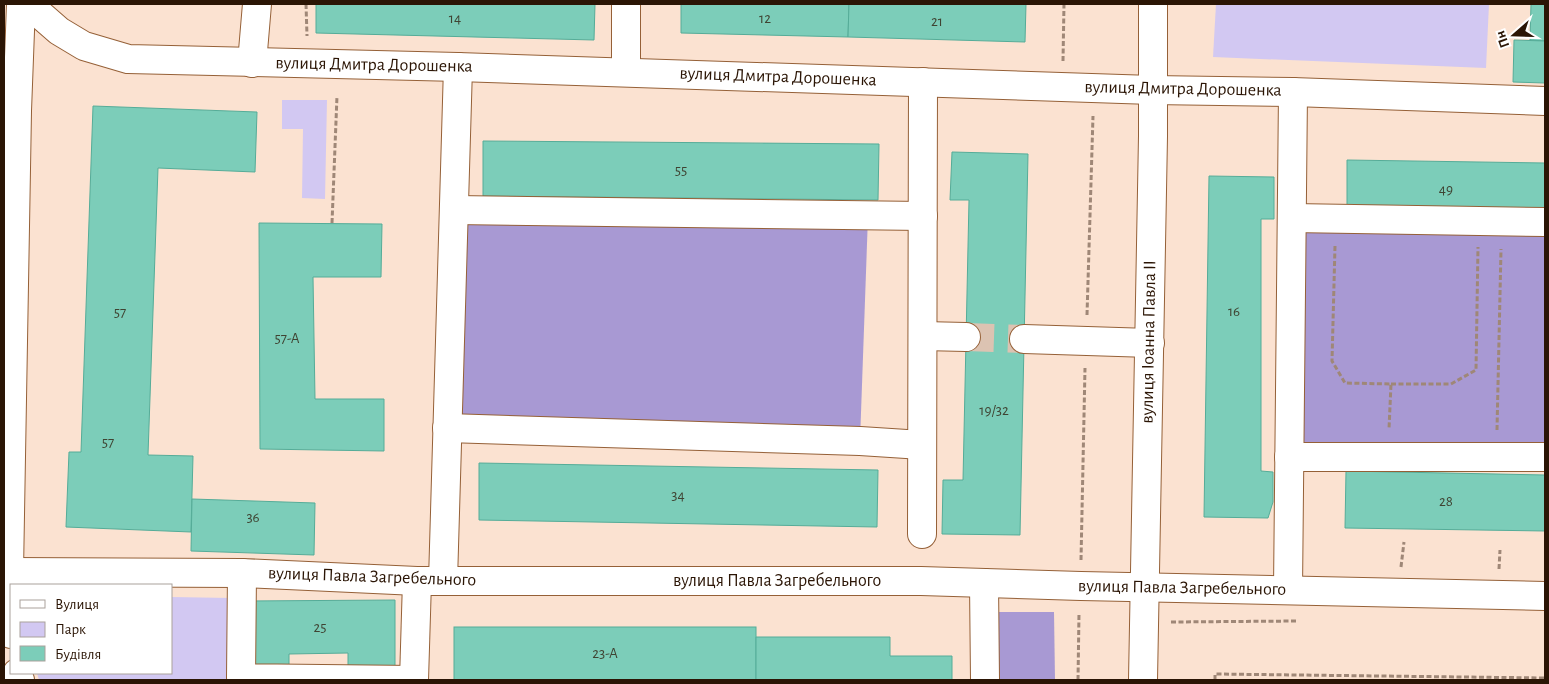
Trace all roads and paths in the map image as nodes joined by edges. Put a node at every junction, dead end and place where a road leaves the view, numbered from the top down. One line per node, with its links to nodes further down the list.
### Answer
1 (21, 4): 16 (street)
2 (28, 4): 7 (street, вулиця Дмитра Дорошенка)
3 (257, 4): 7 (street)
4 (626, 4): 9 (street)
5 (1064, 4): 11 (path)
6 (1153, 4): 12 (street, вулиця Іоанна Павла II)
7 (252, 63): 8 (street, вулиця Дмитра Дорошенка)
8 (458, 67): 9 (street, вулиця Дмитра Дорошенка); 17 (street)
9 (626, 72): 10 (street, вулиця Дмитра Дорошенка)
10 (923, 82): 11 (street, вулиця Дмитра Дорошенка); 18 (street)
11 (1063, 86): 12 (street, вулиця Дмитра Дорошенка)
12 (1152, 90): 13 (street, вулиця Дмитра Дорошенка); 27 (street, вулиця Іоанна Павла II)
13 (1293, 92): 15 (street, вулиця Дмитра Дорошенка); 19 (street)
14 (337, 96): 23 (path)
15 (1545, 101)
16 (10, 110): 38 (street)
17 (455, 210): 18 (street); 29 (street)
18 (923, 216): 24 (street)
19 (1292, 218): 20 (street); 31 (street)
20 (1336, 219): 21 (street); 28 (path)
21 (1490, 221): 22 (street); 28 (path); 33 (path)
22 (1545, 222)
23 (332, 224)
24 (923, 336): 25 (street); 30 (street)
25 (966, 337)
26 (1024, 339): 27 (street)
27 (1150, 343): 43 (street, вулиця Іоанна Павла II)
28 (1390, 384): 32 (path)
29 (448, 428): 30 (street); 40 (street)
30 (922, 445): 35 (street)
31 (1289, 457): 32 (street); 44 (street)
32 (1387, 457): 33 (street)
33 (1496, 457): 34 (street)
34 (1545, 457)
35 (922, 534)
36 (1500, 550): 37 (path)
37 (1499, 570)
38 (9, 572): 39 (street, вулиця Павла Загребельного); 46 (street)
39 (242, 573): 40 (street, вулиця Павла Загребельного); 48 (street)
40 (430, 581): 41 (street, вулиця Павла Загребельного); 48 (street)
41 (984, 583): 42 (street, вулиця Павла Загребельного); 49 (street)
42 (1081, 586): 43 (street, вулиця Павла Загребельного); 50 (path)
43 (1145, 587): 44 (street, вулиця Павла Загребельного); 51 (street, вулиця Іоанна Павла II)
44 (1288, 590): 45 (street, вулиця Павла Загребельного)
45 (1545, 596)
46 (10, 603)
47 (1545, 678): 52 (path)
48 (414, 680)
49 (985, 680)
50 (1078, 680)
51 (1144, 680)
52 (1215, 680)

